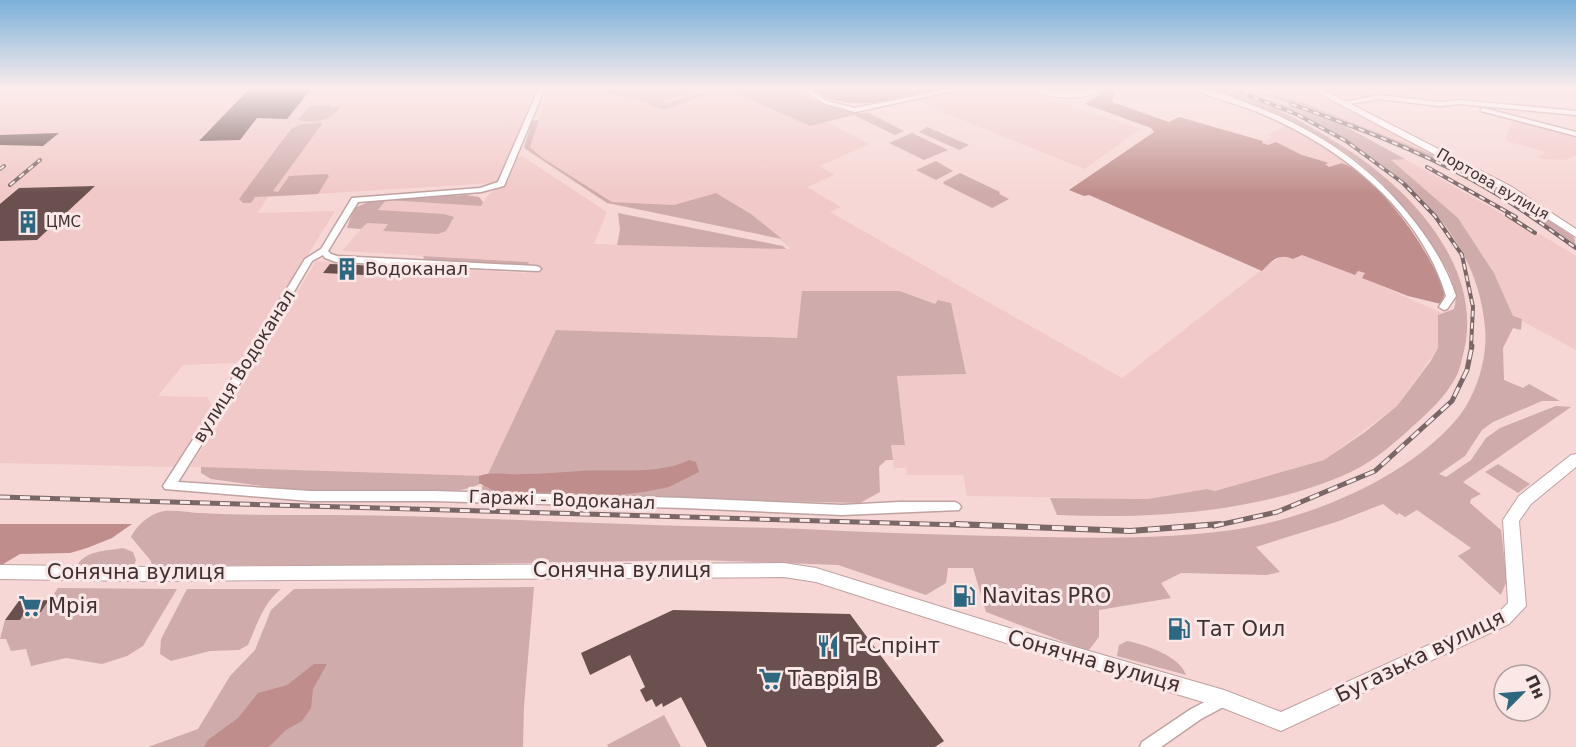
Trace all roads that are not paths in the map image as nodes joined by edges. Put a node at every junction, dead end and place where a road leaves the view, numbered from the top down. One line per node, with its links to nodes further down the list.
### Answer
1 (527, 123): 7 (street, вулиця Водоканал)
2 (1290, 123): 9 (street)
3 (1381, 123): 6 (street, Портова вулиця)
4 (1530, 123): 5 (street)
5 (1576, 134)
6 (1576, 234)
7 (324, 251): 8 (street); 11 (street, вулиця Водоканал)
8 (536, 269)
9 (1444, 307)
10 (1576, 459): 14 (street, Бугазька вулиця)
11 (169, 486): 12 (street, Гаражі - Водоканал)
12 (955, 507)
13 (0, 572): 14 (street, Сонячна вулиця)
14 (1224, 699): 15 (street)
15 (1148, 747)

